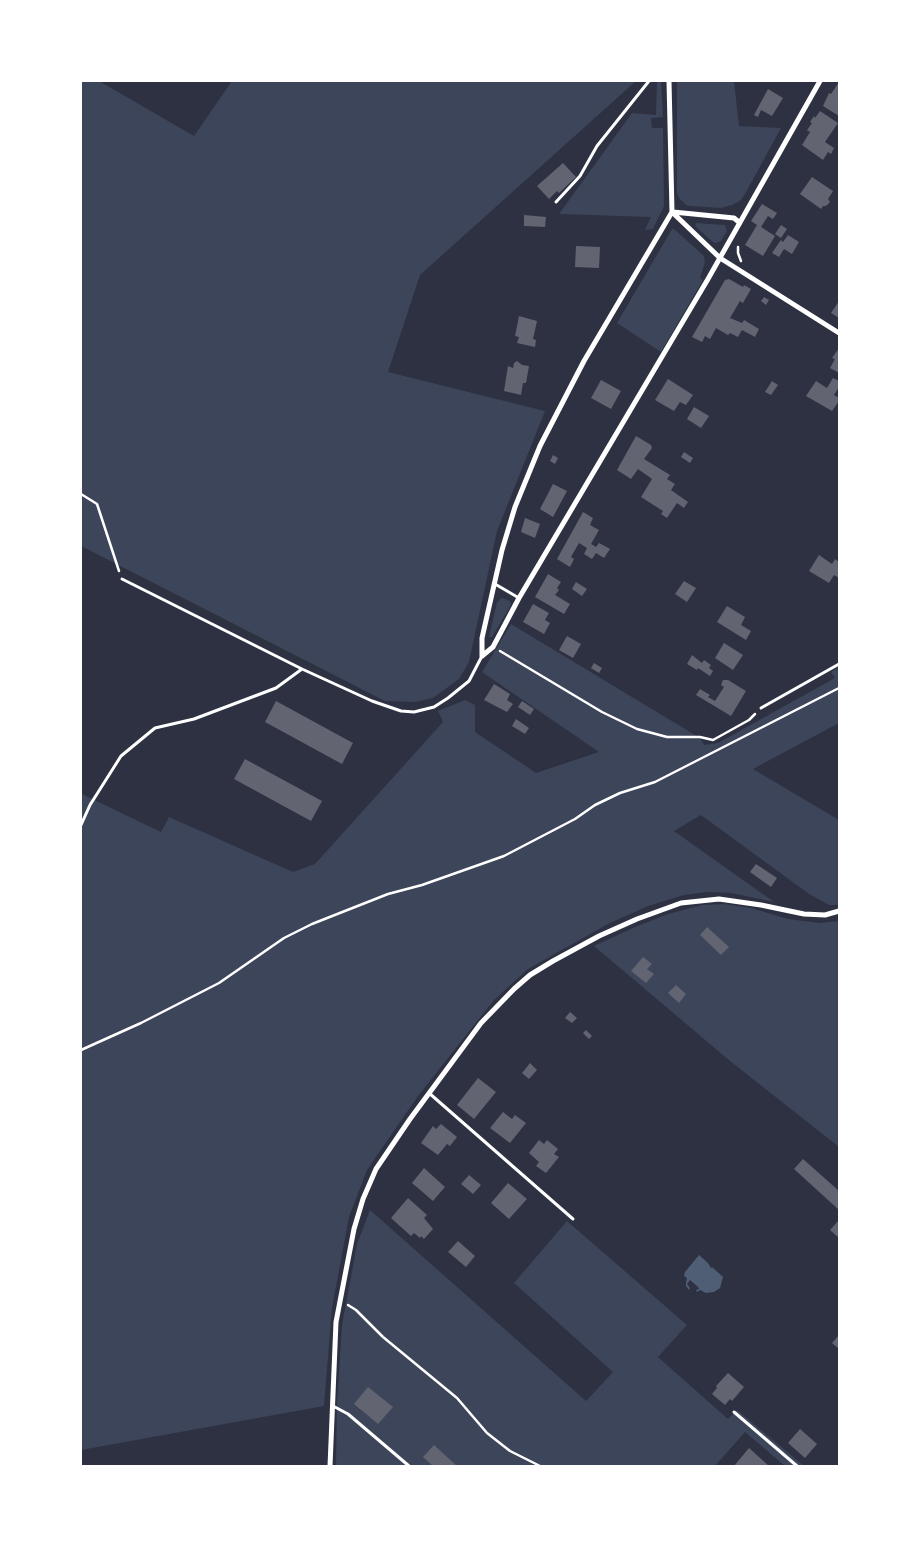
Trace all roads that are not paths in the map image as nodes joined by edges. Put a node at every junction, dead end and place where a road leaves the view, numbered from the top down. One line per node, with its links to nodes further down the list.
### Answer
1 (649, 81): 4 (lane)
2 (669, 81): 5 (street)
3 (820, 81): 6 (street)
4 (556, 202)
5 (672, 212): 6 (street); 7 (street); 10 (street)
6 (740, 223): 7 (street)
7 (720, 258): 8 (street); 11 (street)
8 (839, 333)
9 (122, 579): 14 (lane)
10 (495, 584): 11 (lane); 12 (street)
11 (519, 598): 12 (street)
12 (482, 656): 14 (lane)
13 (839, 664): 15 (lane)
14 (302, 669): 16 (lane)
15 (760, 708)
16 (81, 825)
17 (839, 911): 18 (street)
18 (429, 1093): 19 (lane); 20 (street)
19 (573, 1219)
20 (332, 1406): 22 (street); 23 (lane)
21 (734, 1412): 24 (lane)
22 (330, 1466)
23 (409, 1466)
24 (797, 1466)

